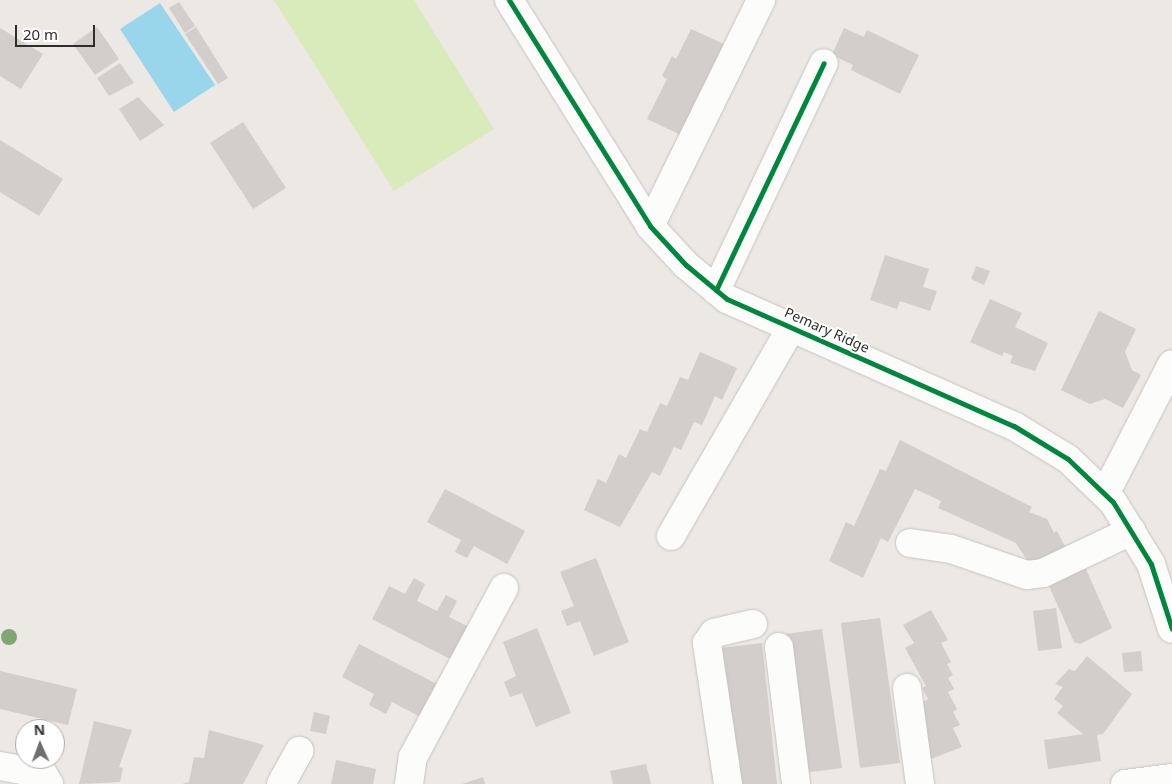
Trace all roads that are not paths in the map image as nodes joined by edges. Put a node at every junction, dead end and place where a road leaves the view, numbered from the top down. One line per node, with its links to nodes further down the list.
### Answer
1 (509, 0): 4 (street, Pemary Ridge)
2 (761, 0): 4 (street)
3 (824, 63): 5 (street)
4 (650, 226): 5 (street, Pemary Ridge)
5 (716, 290): 6 (street, Pemary Ridge)
6 (792, 326): 8 (street, Pemary Ridge); 10 (street)
7 (1172, 364): 8 (street)
8 (1105, 494): 9 (street, Pemary Ridge)
9 (1131, 531): 11 (street); 14 (street, Pemary Ridge)
10 (671, 536)
11 (910, 543)
12 (504, 588): 22 (street)
13 (753, 624): 23 (street)
14 (1172, 629)
15 (779, 647): 24 (street)
16 (907, 688): 25 (street)
17 (299, 751): 21 (street)
18 (0, 766): 20 (street)
19 (1172, 778): 26 (street)
20 (49, 784)
21 (281, 784)
22 (409, 784)
23 (728, 784)
24 (796, 784)
25 (920, 784)
26 (1125, 784)

